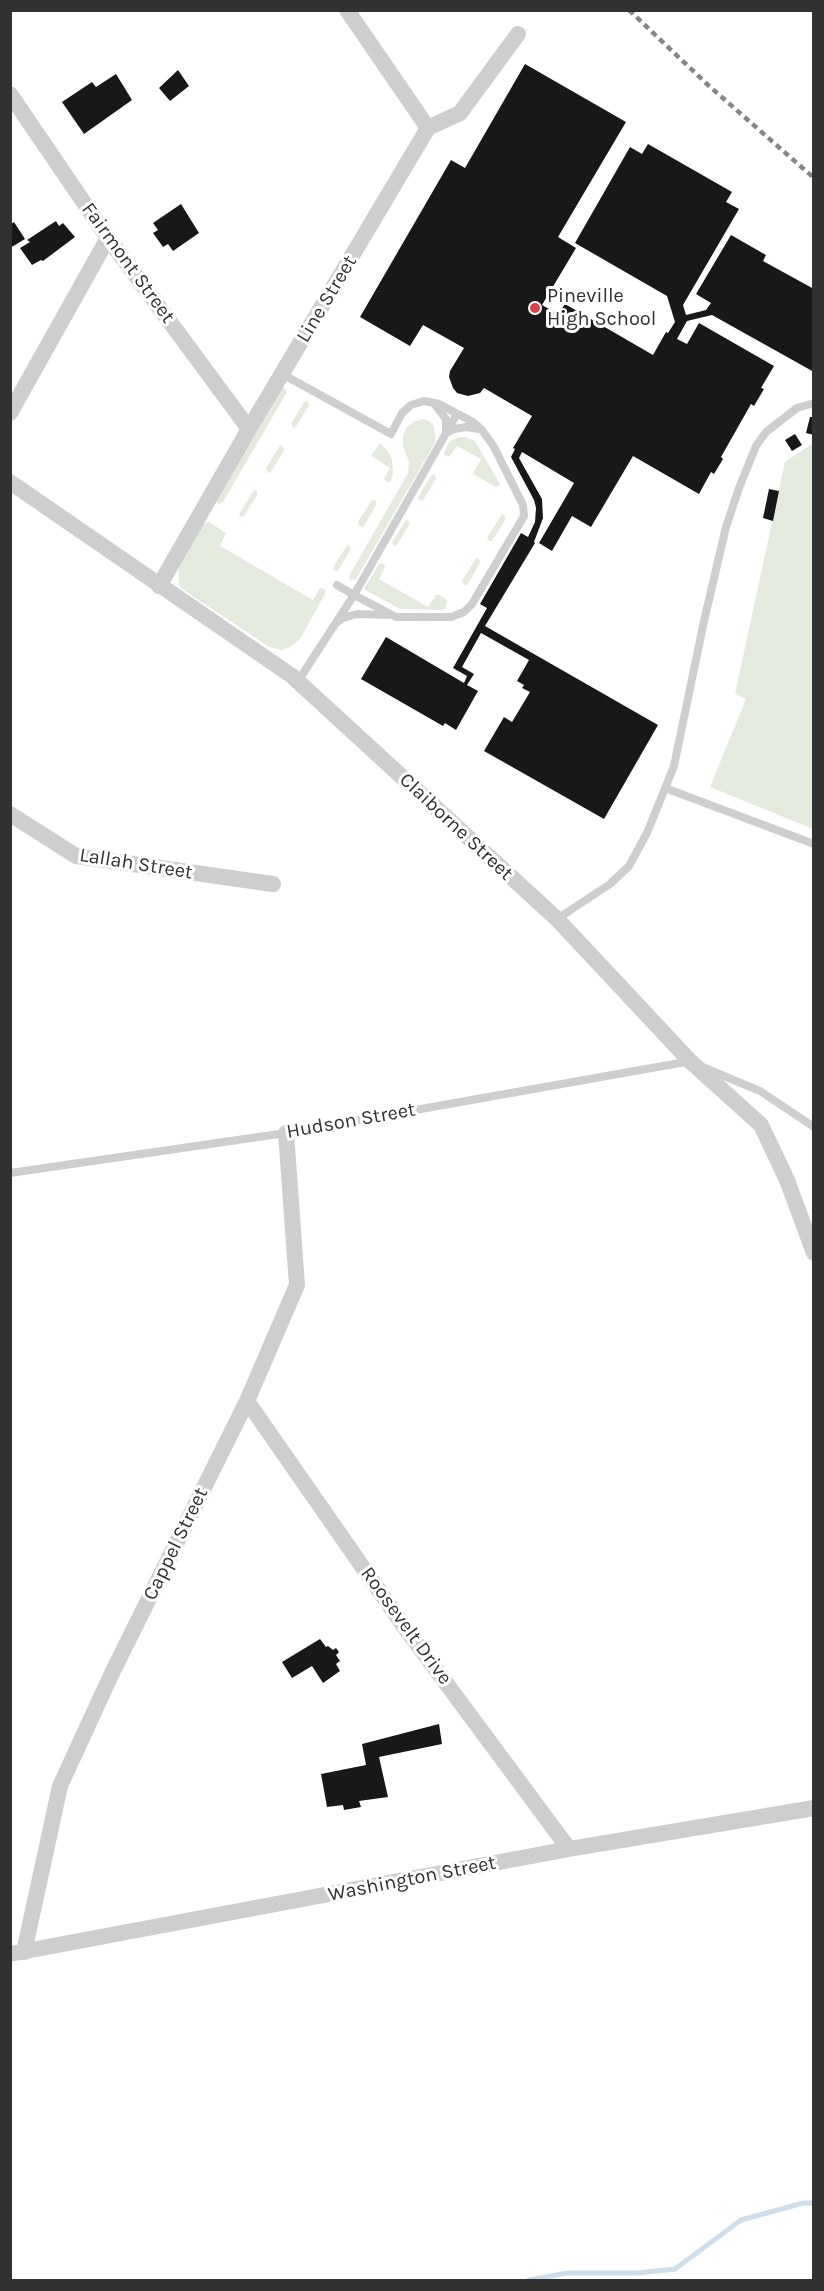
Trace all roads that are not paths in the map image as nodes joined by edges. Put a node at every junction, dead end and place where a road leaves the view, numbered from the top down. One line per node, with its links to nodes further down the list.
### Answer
1 (347, 10): 4 (street)
2 (518, 33): 4 (street)
3 (10, 94): 5 (street, Fairmont Street)
4 (428, 128): 6 (street, Line Street)
5 (108, 238): 9 (street); 11 (street, Fairmont Street)
6 (282, 374): 7 (lane); 11 (street, Line Street)
7 (433, 403): 10 (lane); 13 (lane)
8 (813, 403): 21 (lane)
9 (10, 413)
10 (457, 414): 12 (lane); 13 (lane)
11 (249, 429): 16 (street, Line Street)
12 (482, 430): 13 (lane); 18 (lane)
13 (447, 433): 17 (lane)
14 (10, 482): 16 (street, Claiborne Street)
15 (337, 585): 17 (lane)
16 (159, 586): 20 (street, Claiborne Street)
17 (354, 595): 18 (lane); 19 (lane)
18 (396, 617): 19 (lane)
19 (335, 624): 20 (lane)
20 (298, 681): 25 (street, Claiborne Street)
21 (665, 788): 23 (lane); 25 (lane)
22 (10, 814): 24 (street, Lallah Street)
23 (813, 844)
24 (273, 884)
25 (556, 919): 26 (street, Claiborne Street)
26 (690, 1061): 27 (lane); 28 (lane, Hudson Street); 30 (street, Claiborne Street)
27 (813, 1127)
28 (286, 1133): 29 (lane, Hudson Street); 31 (street, Cappel Street)
29 (10, 1173)
30 (813, 1253)
31 (247, 1401): 33 (street, Roosevelt Drive); 34 (street, Cappel Street)
32 (813, 1808): 33 (street, Washington Street)
33 (570, 1849): 34 (street, Washington Street)
34 (17, 1953)

